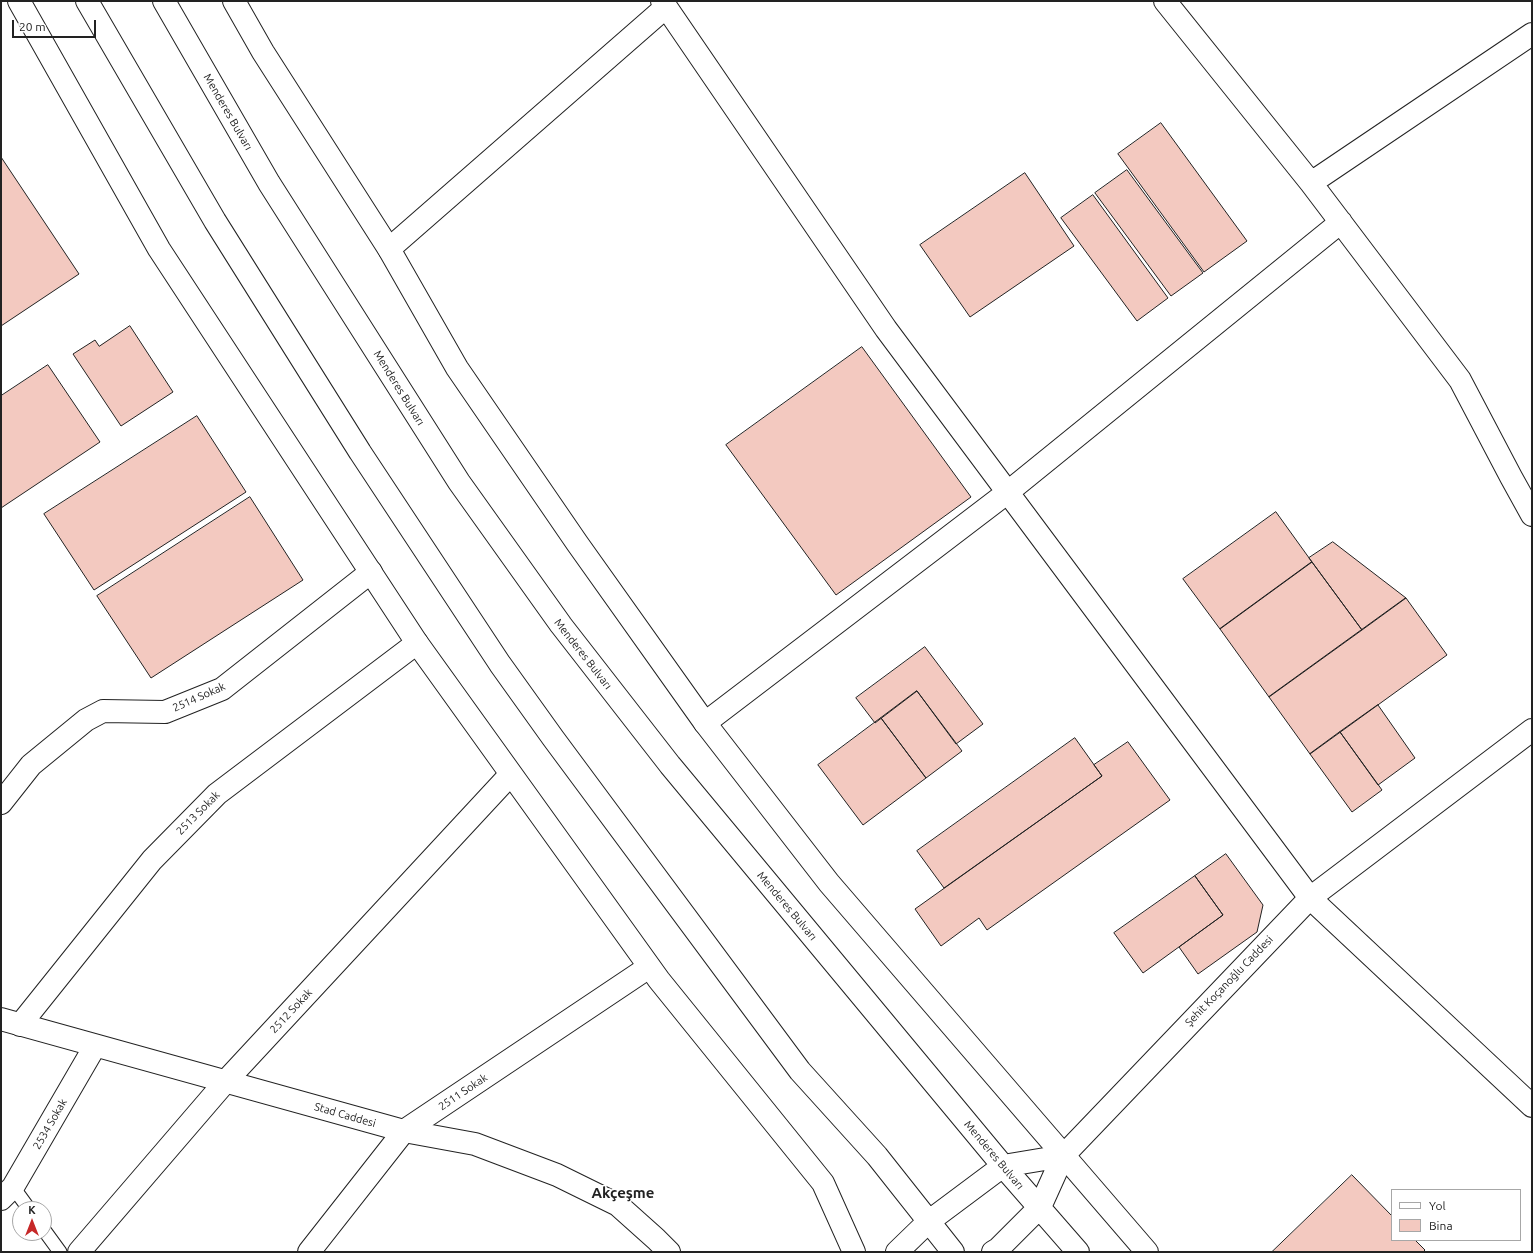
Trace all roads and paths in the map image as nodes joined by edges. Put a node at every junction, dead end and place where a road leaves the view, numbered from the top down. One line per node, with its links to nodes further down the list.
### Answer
1 (19, 1): 13 (main road)
2 (87, 1): 31 (main road)
3 (164, 1): 27 (main road, Menderes Bulvarı)
4 (234, 1): 10 (main road)
5 (1165, 1): 8 (main road)
6 (664, 4): 10 (main road); 11 (main road)
7 (1532, 34): 8 (main road)
8 (1311, 184): 9 (main road)
9 (1341, 222): 11 (main road); 12 (main road)
10 (389, 249): 15 (main road)
11 (1008, 492): 15 (main road); 19 (main road)
12 (1532, 515)
13 (371, 572): 14 (main road); 18 (main road, 2514 Sokak)
14 (417, 643): 17 (main road); 21 (main road, 2513 Sokak)
15 (705, 723): 26 (main road)
16 (1532, 730): 19 (main road, Şehit Koçanoğlu Caddesi)
17 (510, 775): 20 (main road); 23 (main road, 2512 Sokak)
18 (1, 802)
19 (1310, 898): 24 (main road); 26 (main road, Şehit Koçanoğlu Caddesi)
20 (649, 967): 25 (main road, 2511 Sokak); 37 (main road)
21 (10, 1022): 22 (main road, Stad Caddesi)
22 (95, 1046): 23 (main road, Stad Caddesi); 28 (main road, 2534 Sokak)
23 (226, 1081): 25 (main road, Stad Caddesi); 34 (main road, 2512 Sokak)
24 (1532, 1106)
25 (404, 1131): 35 (main road, 2511 Sokak); 36 (main road, Stad Caddesi)
26 (1063, 1156): 27 (main road); 30 (main road, Şehit Koçanoğlu Caddesi); 42 (main road)
27 (1003, 1166): 30 (main road, Menderes Bulvarı); 31 (main road)
28 (7, 1193): 29 (lane)
29 (18, 1201)
30 (1040, 1208): 40 (main road); 41 (main road, Menderes Bulvarı)
31 (928, 1222): 38 (main road); 39 (main road)
32 (52, 1241): 33 (lane)
33 (60, 1252)
34 (79, 1252)
35 (310, 1252)
36 (669, 1252)
37 (854, 1252)
38 (897, 1252)
39 (952, 1252)
40 (993, 1252)
41 (1078, 1252)
42 (1147, 1252)

